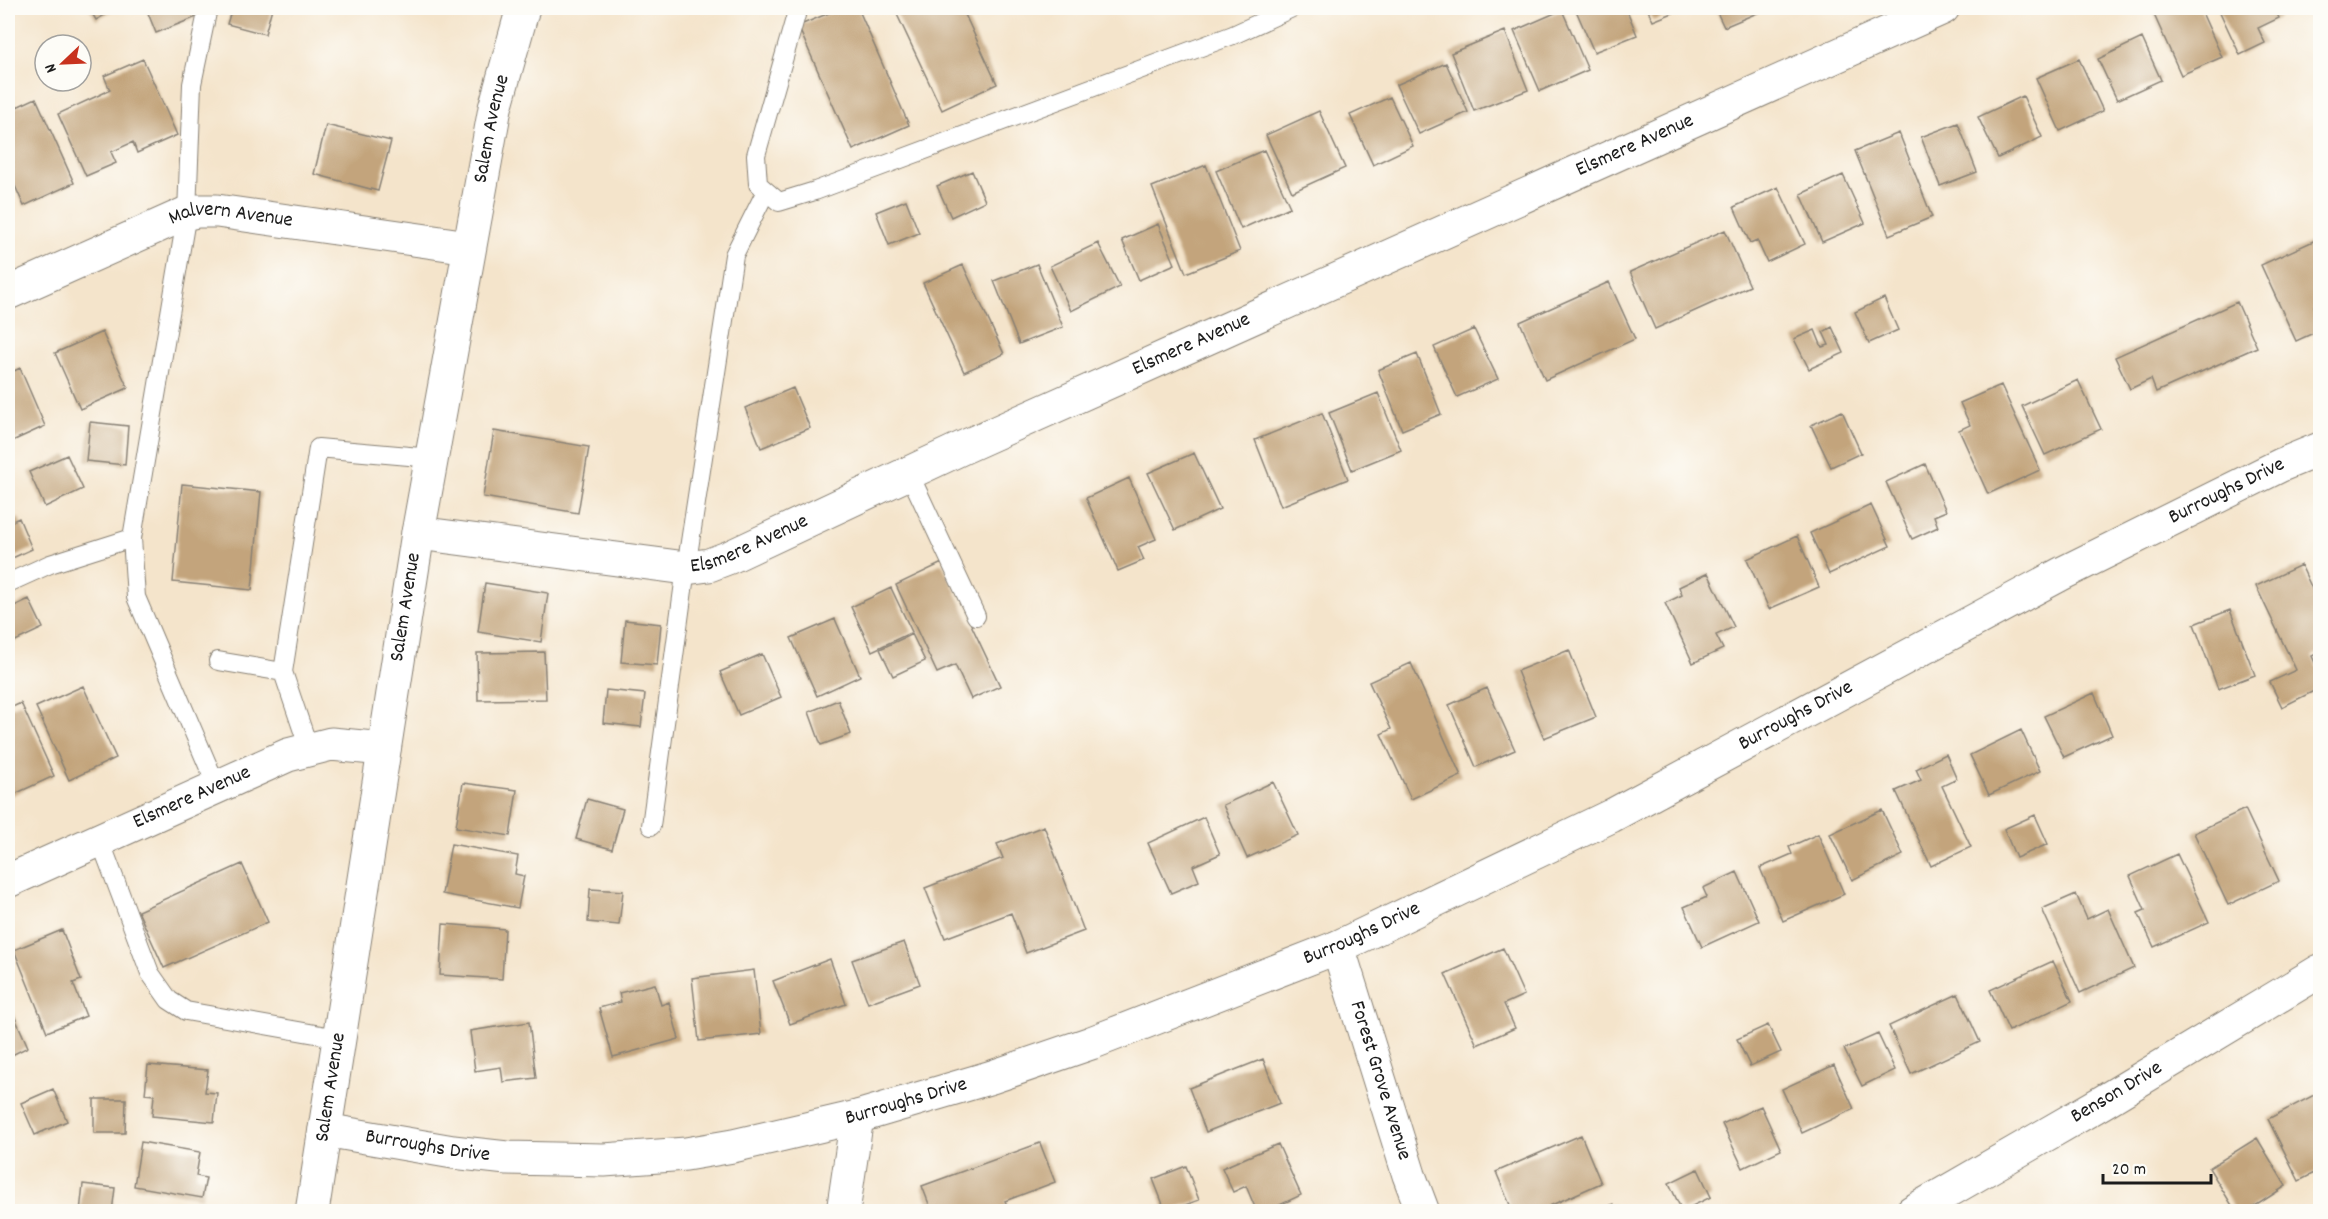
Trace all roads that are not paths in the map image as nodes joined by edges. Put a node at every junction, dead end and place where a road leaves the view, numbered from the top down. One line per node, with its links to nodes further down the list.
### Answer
1 (208, 8): 7 (lane)
2 (523, 8): 8 (street, Salem Avenue)
3 (798, 8): 6 (lane)
4 (1292, 8): 6 (lane)
5 (1943, 8): 12 (street, Elsmere Avenue)
6 (772, 196): 15 (lane)
7 (187, 213): 8 (street, Malvern Avenue); 9 (street, Malvern Avenue); 14 (lane)
8 (469, 247): 11 (street, Salem Avenue)
9 (8, 293)
10 (2320, 449): 26 (street, Burroughs Drive)
11 (432, 458): 13 (street, Salem Avenue); 19 (lane)
12 (909, 473): 15 (street, Elsmere Avenue); 17 (lane)
13 (418, 533): 15 (street, Elsmere Avenue); 20 (street, Salem Avenue)
14 (132, 538): 16 (lane); 22 (lane)
15 (686, 568): 23 (lane)
16 (8, 583)
17 (976, 616)
18 (218, 661): 19 (lane)
19 (283, 672): 21 (lane)
20 (384, 748): 21 (street, Elsmere Avenue); 28 (street, Salem Avenue)
21 (309, 749): 22 (street, Elsmere Avenue)
22 (217, 787): 24 (street, Elsmere Avenue)
23 (651, 826)
24 (100, 840): 25 (street, Elsmere Avenue); 28 (lane)
25 (8, 881)
26 (1338, 948): 29 (street, Burroughs Drive); 33 (street, Forest Grove Avenue)
27 (2320, 971): 34 (street, Benson Drive)
28 (338, 1038): 30 (street, Salem Avenue)
29 (857, 1117): 30 (street, Burroughs Drive); 32 (street)
30 (325, 1130): 31 (street, Salem Avenue)
31 (312, 1212)
32 (843, 1212)
33 (1423, 1212)
34 (1912, 1212)

